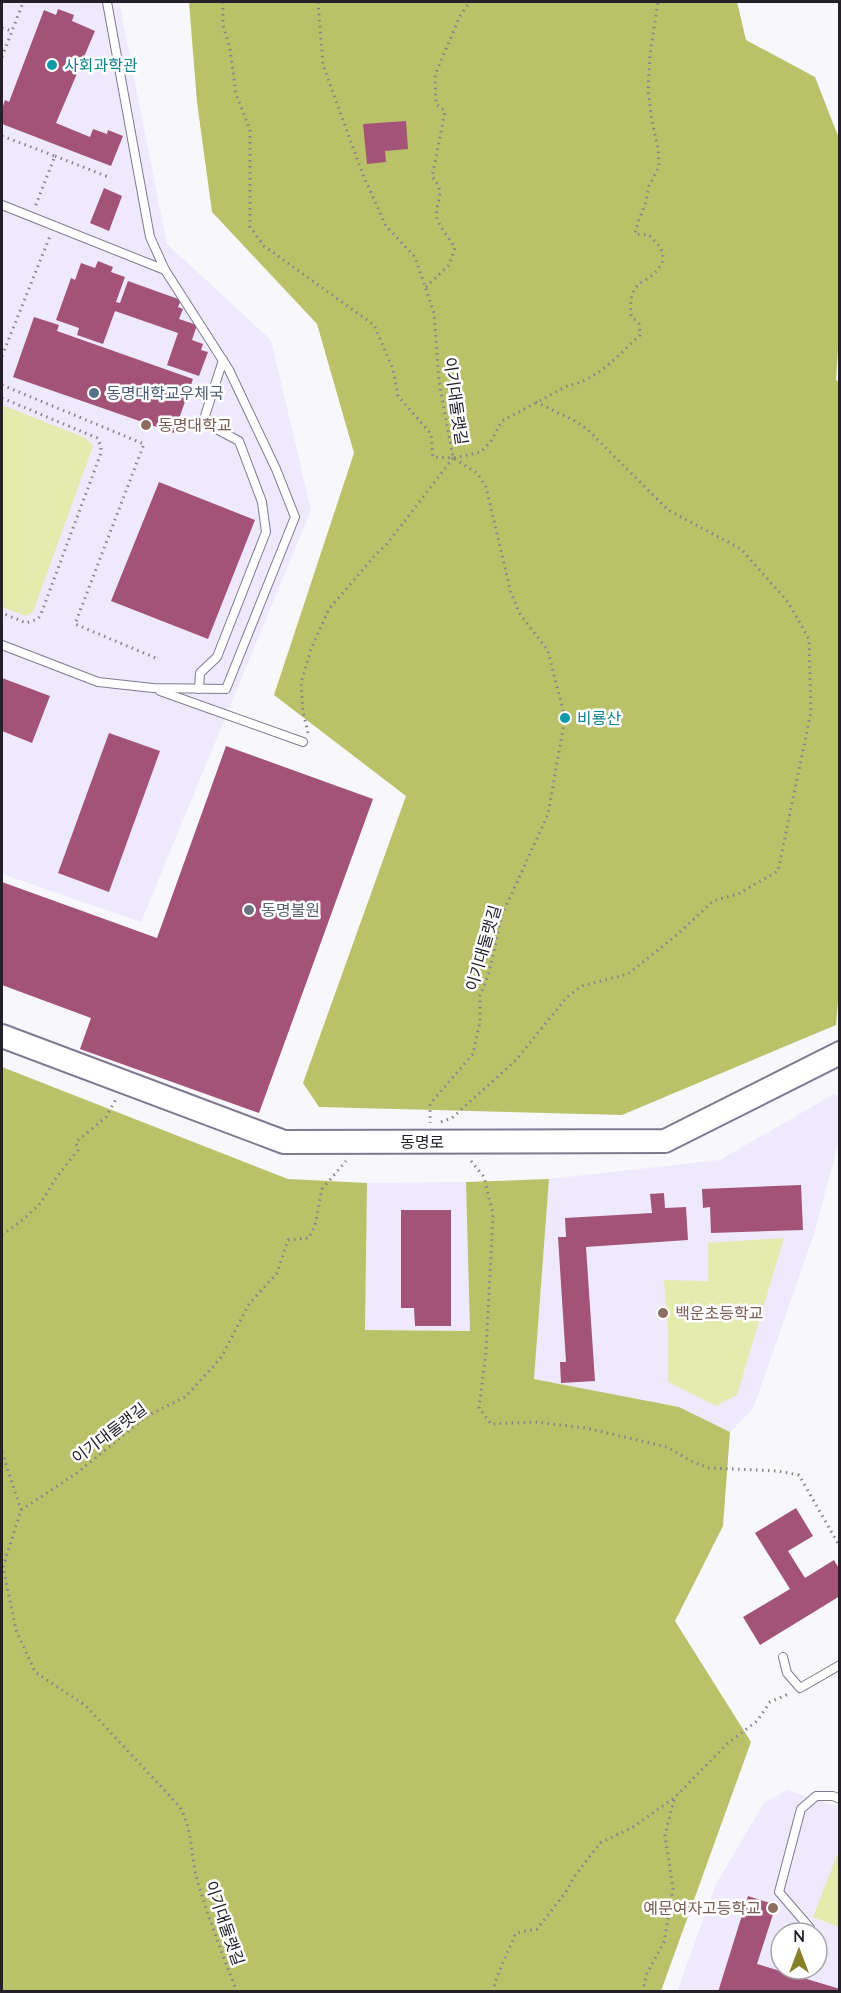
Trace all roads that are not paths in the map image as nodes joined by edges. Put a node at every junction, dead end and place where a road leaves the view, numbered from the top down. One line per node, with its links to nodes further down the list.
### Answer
1 (107, 2): 3 (lane)
2 (2, 205): 3 (lane)
3 (165, 270): 4 (lane)
4 (223, 360): 7 (lane); 7 (lane)
5 (2, 645): 6 (lane)
6 (153, 688): 7 (lane); 8 (lane)
7 (198, 688)
8 (303, 742)
9 (2, 1036): 10 (street, 동명로)
10 (840, 1053)
11 (783, 1657): 12 (lane)
12 (840, 1665)
13 (840, 1799): 14 (lane)
14 (804, 1921)

